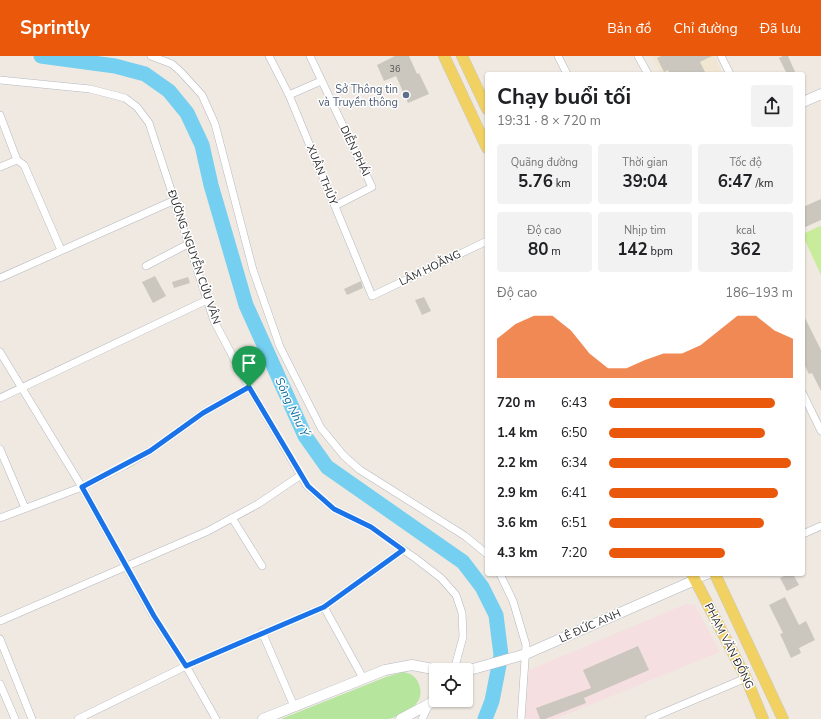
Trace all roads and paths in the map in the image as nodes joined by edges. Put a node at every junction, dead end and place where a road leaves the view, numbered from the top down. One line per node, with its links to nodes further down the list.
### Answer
1 (152, 56): 46 (street)
2 (269, 56): 14 (street, XUÂN THỦY)
3 (310, 56): 13 (street, DIỄN PHÁI)
4 (444, 56): 19 (main road)
5 (462, 56): 17 (main road)
6 (558, 56): 9 (street)
7 (638, 56): 10 (street)
8 (721, 56): 11 (street)
9 (566, 72)
10 (647, 72)
11 (729, 72)
12 (0, 80): 22 (street, ĐƯỜNG NGUYỄN CỬU VÂN)
13 (321, 81): 14 (street); 23 (street, DIỄN PHÁI)
14 (289, 94): 23 (street, XUÂN THỦY)
15 (821, 94): 16 (street)
16 (805, 101)
17 (485, 105)
18 (0, 115): 20 (street)
19 (485, 144)
20 (17, 160): 21 (street); 26 (street)
21 (0, 167)
22 (175, 200): 25 (street, ĐƯỜNG NGUYỄN CỬU VÂN); 26 (street)
23 (335, 206): 29 (street, XUÂN THỦY)
24 (485, 242): 29 (street, LÂM HOẰNG)
25 (188, 244): 27 (street); 30 (street, ĐƯỜNG NGUYỄN CỬU VÂN)
26 (61, 250): 28 (street)
27 (146, 266)
28 (0, 278)
29 (372, 296)
30 (207, 300): 32 (street, ĐƯỜNG NGUYỄN CỬU VÂN); 33 (street)
31 (0, 352): 33 (street)
32 (249, 387): 38 (street, ĐƯỜNG NGUYỄN CỬU VÂN); 39 (street)
33 (22, 389): 34 (street); 39 (street)
34 (0, 398)
35 (805, 398): 36 (street)
36 (821, 431)
37 (0, 450): 40 (street)
38 (300, 475): 42 (street); 45 (street, ĐƯỜNG NGUYỄN CỬU VÂN)
39 (82, 487): 40 (street); 47 (street)
40 (25, 508): 41 (street)
41 (0, 518)
42 (232, 518): 47 (street); 48 (street)
43 (821, 526): 44 (street)
44 (805, 533)
45 (403, 550): 52 (street); 57 (street, ĐƯỜNG NGUYỄN CỬU VÂN)
46 (485, 552)
47 (128, 566): 53 (street); 58 (street)
48 (262, 566)
49 (501, 576): 56 (street)
50 (716, 576): 77 (main road, PHẠM VĂN ĐỒNG)
51 (694, 577): 56 (street, LÊ ĐỨC ANH); 62 (main road, PHẠM VĂN ĐỒNG)
52 (324, 607): 54 (street); 61 (street)
53 (0, 621)
54 (262, 632): 58 (street); 65 (street)
55 (0, 639): 68 (street)
56 (526, 654): 60 (street, LÊ ĐỨC ANH); 74 (street)
57 (456, 663)
58 (186, 666): 69 (street); 70 (street)
59 (429, 668): 61 (street)
60 (473, 669)
61 (363, 678): 65 (street)
62 (746, 678): 75 (street); 76 (main road, PHẠM VĂN ĐỒNG)
63 (0, 684): 67 (street)
64 (429, 702): 72 (street)
65 (294, 706): 71 (street)
66 (429, 707): 73 (street)
67 (15, 719)
68 (32, 719)
69 (78, 719)
70 (216, 719)
71 (263, 719)
72 (401, 719)
73 (422, 719)
74 (521, 719)
75 (649, 719)
76 (763, 719)
77 (783, 719)

